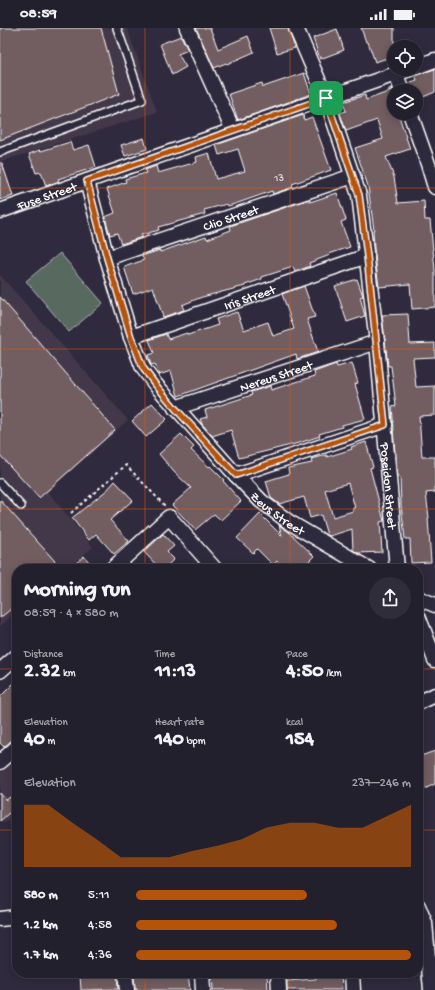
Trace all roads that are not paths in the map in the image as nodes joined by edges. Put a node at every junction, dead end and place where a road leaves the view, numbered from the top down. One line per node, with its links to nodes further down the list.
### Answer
1 (117, 28): 10 (lane)
2 (187, 28): 9 (street)
3 (296, 28): 7 (street, Poseidon Street)
4 (435, 60): 5 (street)
5 (423, 64)
6 (390, 76): 7 (street, Fuse Street)
7 (326, 98): 9 (street, Fuse Street); 11 (street, Poseidon Street)
8 (412, 120): 13 (street)
9 (233, 130): 12 (street, Fuse Street)
10 (0, 152)
11 (353, 176): 15 (street, Poseidon Street); 16 (street, Clio Street)
12 (87, 181): 14 (street, Fuse Street); 16 (street, Zeus Street)
13 (435, 187)
14 (0, 211)
15 (367, 256): 17 (street, Iris Street); 18 (street, Poseidon Street)
16 (107, 258): 17 (street, Zeus Street)
17 (131, 337): 19 (street, Zeus Street)
18 (377, 342): 19 (street, Nereus Street); 20 (street, Poseidon Street)
19 (175, 408): 21 (street, Zeus Street)
20 (385, 425): 21 (street); 27 (street, Poseidon Street)
21 (236, 475): 26 (street, Zeus Street)
22 (0, 483): 23 (lane)
23 (21, 506)
24 (118, 564): 25 (street)
25 (211, 564)
26 (360, 564)
27 (397, 564)
28 (423, 600): 29 (street)
29 (435, 605)
30 (423, 629): 32 (street)
31 (12, 660): 33 (street)
32 (435, 660)
33 (0, 671)
34 (435, 696): 35 (street)
35 (423, 701)
36 (12, 751): 37 (street)
37 (0, 762)
38 (423, 913): 41 (street)
39 (12, 918): 40 (street)
40 (0, 919)
41 (430, 922): 50 (street)
42 (126, 978): 46 (street)
43 (202, 978): 47 (street)
44 (278, 978): 48 (street)
45 (352, 978): 49 (street)
46 (127, 990)
47 (203, 990)
48 (279, 990)
49 (353, 990)
50 (431, 990)

